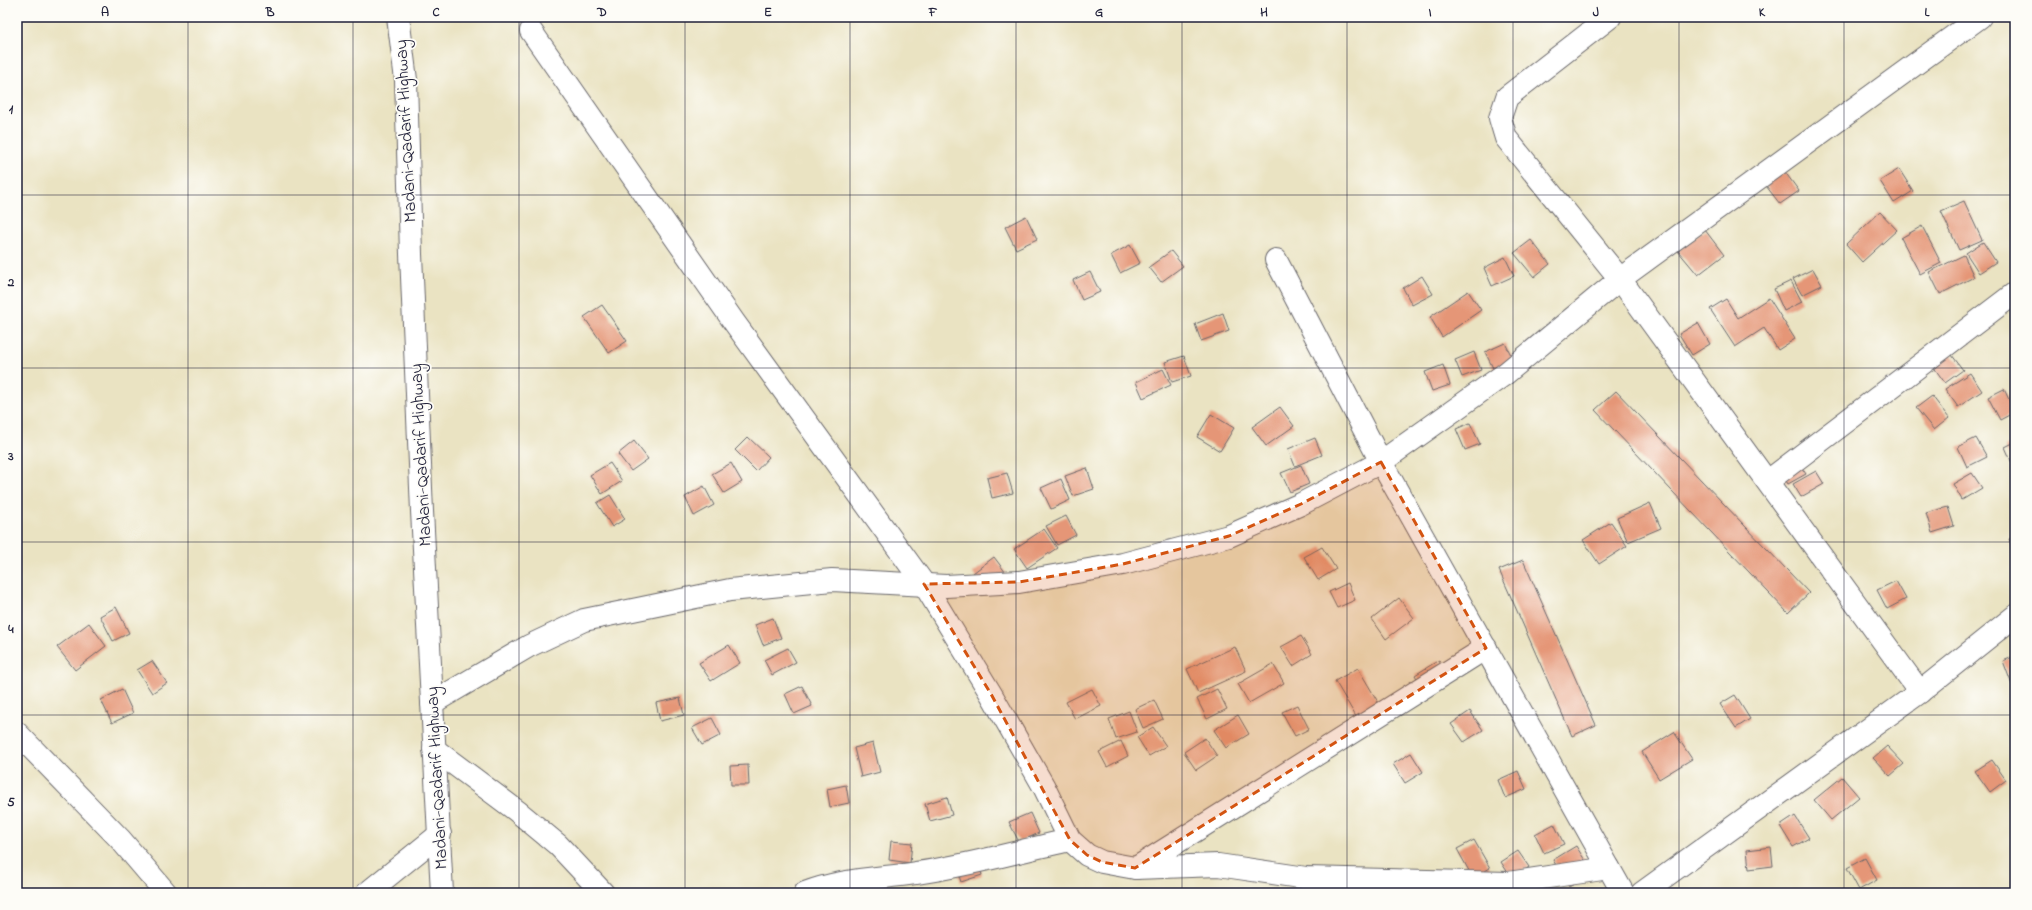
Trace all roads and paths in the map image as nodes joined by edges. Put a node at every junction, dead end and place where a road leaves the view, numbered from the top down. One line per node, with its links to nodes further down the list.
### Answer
1 (398, 17): 14 (main road, Madani-Qadarif Highway)
2 (1610, 17): 6 (main road)
3 (1980, 17): 6 (main road)
4 (531, 31): 10 (main road)
5 (1276, 260): 8 (main road)
6 (1620, 279): 8 (main road); 9 (main road)
7 (2015, 293): 9 (main road)
8 (1380, 462): 10 (main road); 12 (main road)
9 (1768, 481): 13 (main road)
10 (924, 584): 14 (main road); 18 (main road)
11 (2015, 616): 13 (main road)
12 (1486, 648): 19 (main road); 20 (main road)
13 (1920, 692): 27 (main road)
14 (432, 703): 16 (main road, Madani-Qadarif Highway)
15 (17, 733): 21 (main road)
16 (434, 749): 17 (main road, Madani-Qadarif Highway); 24 (main road)
17 (440, 834): 22 (main road); 23 (main road, Madani-Qadarif Highway)
18 (1070, 840): 19 (main road); 25 (main road)
19 (1135, 868): 20 (main road)
20 (1609, 868): 26 (main road)
21 (166, 893)
22 (367, 893)
23 (442, 893)
24 (603, 893)
25 (805, 893)
26 (1623, 893)
27 (1642, 893)

